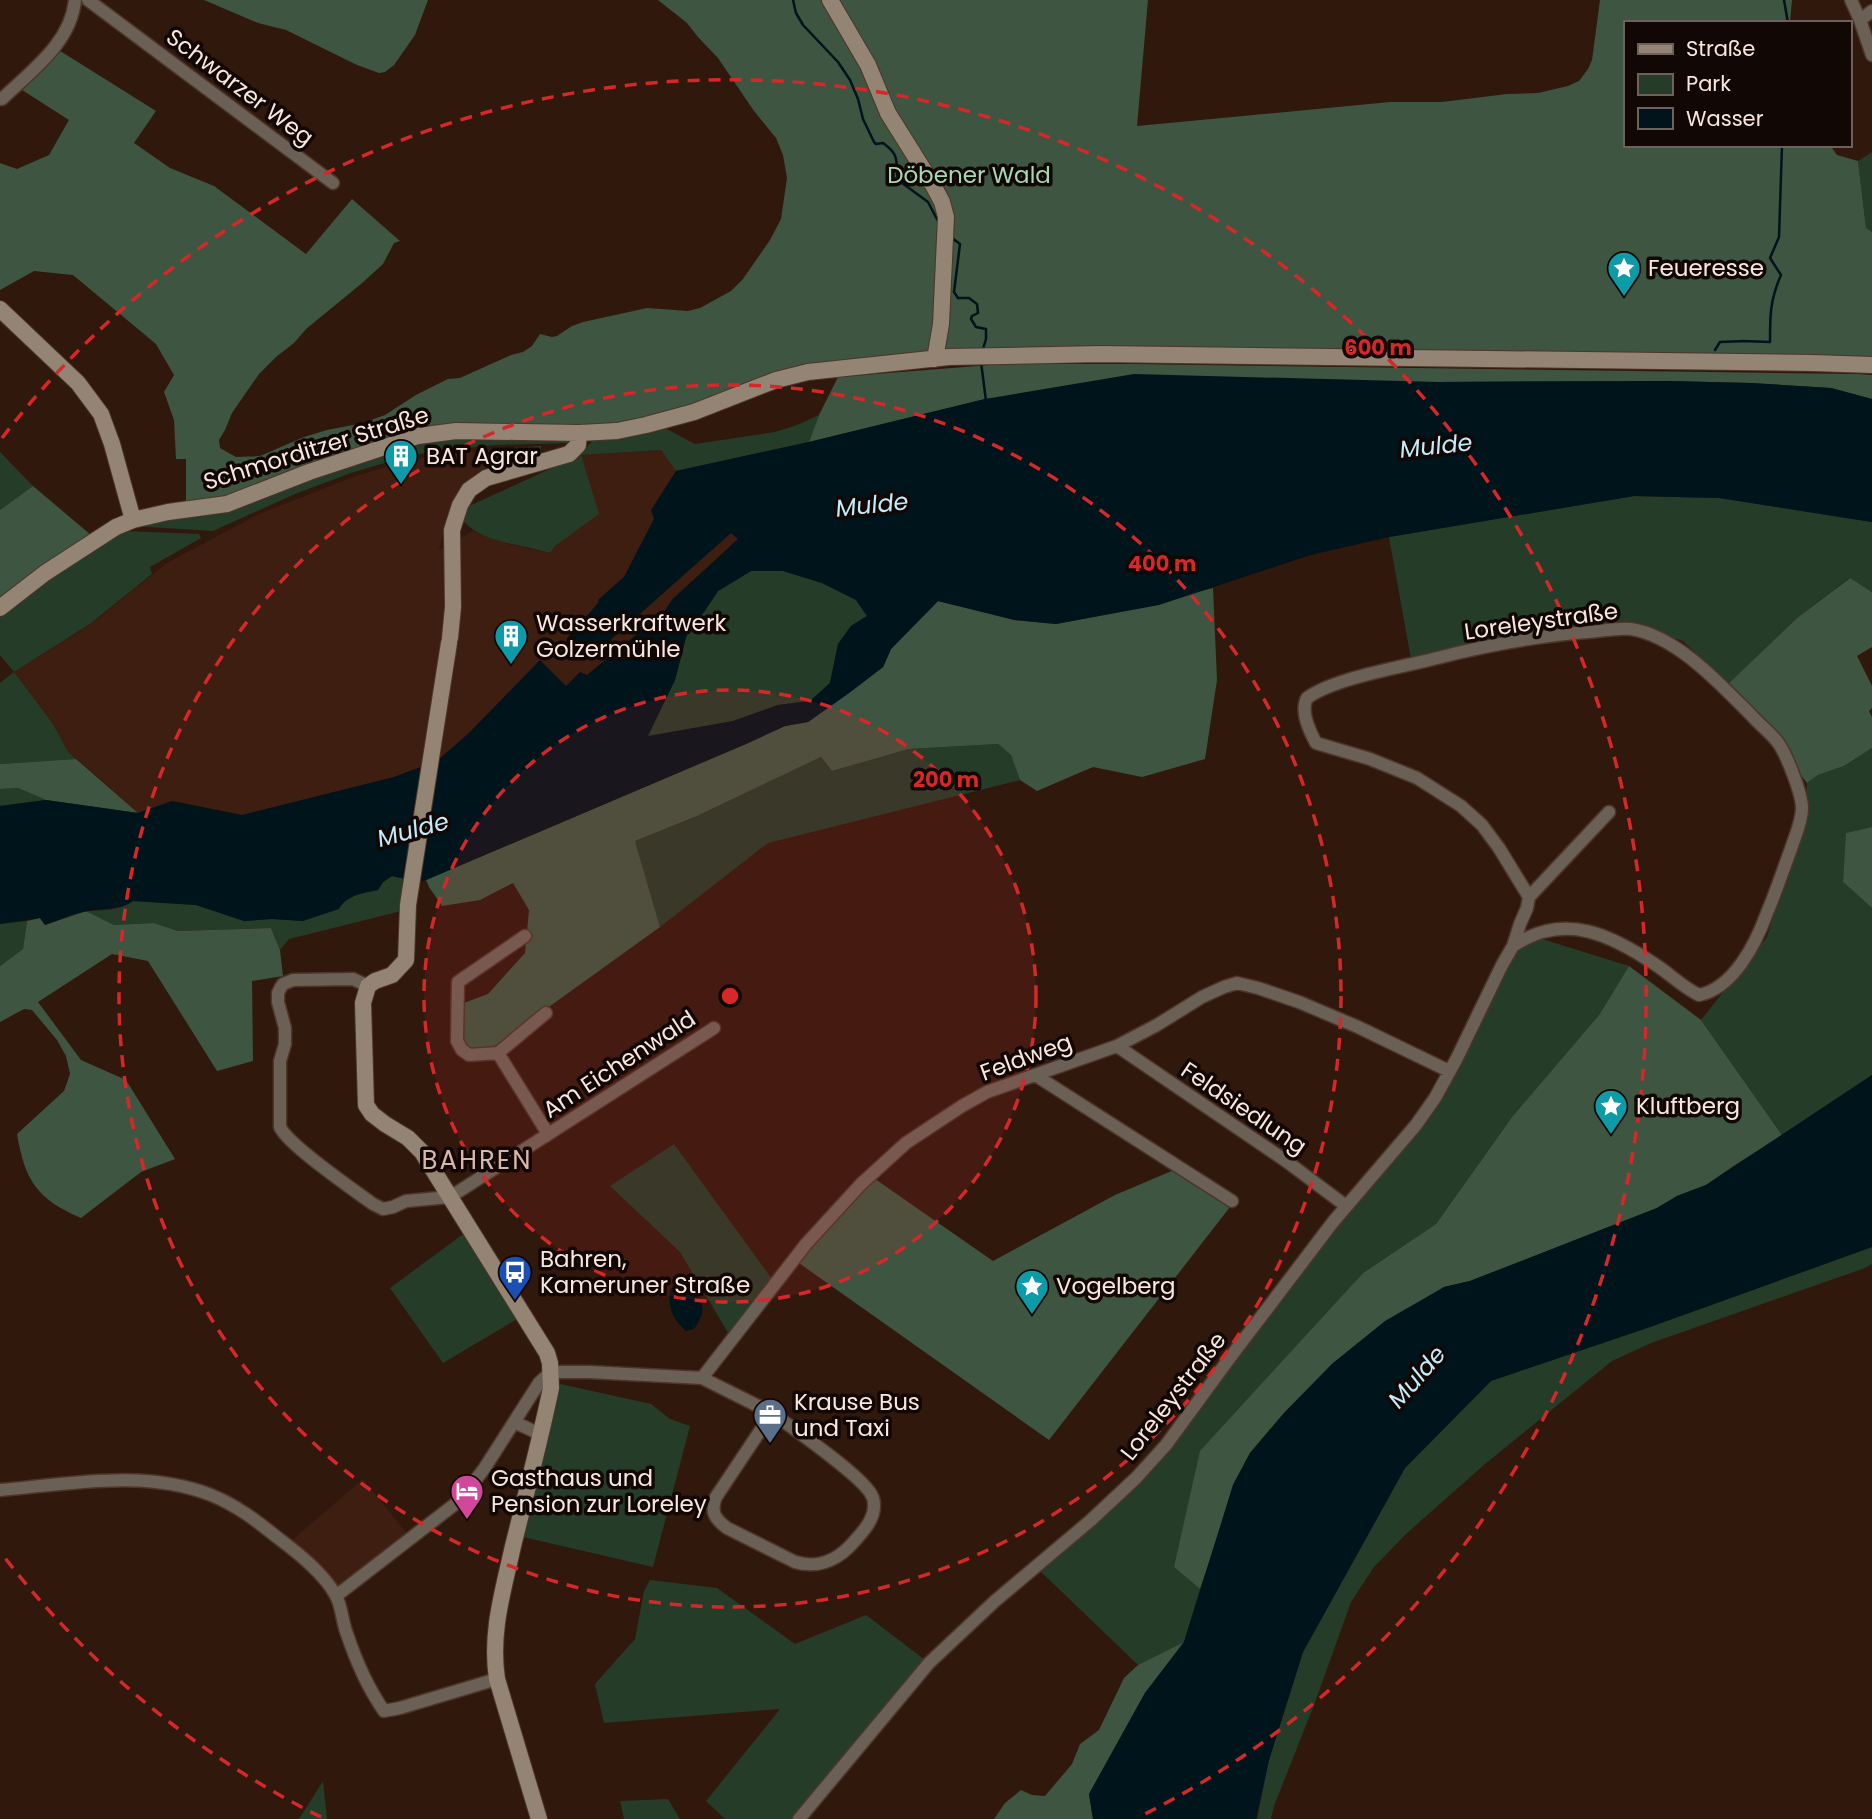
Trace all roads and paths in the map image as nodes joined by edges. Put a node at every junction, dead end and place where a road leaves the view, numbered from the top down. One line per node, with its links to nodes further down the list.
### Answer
1 (75, 0): 8 (street)
2 (88, 0): 9 (street, Schwarzer Weg)
3 (830, 0): 11 (street)
4 (1851, 0): 6 (street)
5 (1872, 11): 6 (street)
6 (1860, 20): 7 (street)
7 (1872, 55)
8 (2, 99)
9 (333, 183)
10 (0, 309): 14 (street)
11 (935, 359): 12 (street, Schmorditzer Straße); 13 (street, Schmorditzer Straße)
12 (1872, 365)
13 (579, 433): 14 (street, Schmorditzer Straße); 20 (street)
14 (133, 520): 15 (street, Schmorditzer Straße)
15 (0, 608)
16 (1609, 813): 17 (street, Loreleystraße)
17 (1529, 897): 19 (street, Loreleystraße); 19 (street, Loreleystraße)
18 (525, 936): 24 (street)
19 (1513, 946): 25 (street, Loreleystraße)
20 (368, 986): 28 (street); 28 (street)
21 (546, 1013): 24 (street)
22 (714, 1028): 27 (street, Am Eichenwald)
23 (1118, 1045): 25 (street, Feldweg); 26 (street, Feldweg); 30 (street, Feldsiedlung)
24 (498, 1053): 27 (street, Am Eichenwald)
25 (1449, 1071): 30 (street, Loreleystraße)
26 (1035, 1075): 29 (street); 32 (street, Feldweg)
27 (546, 1136): 28 (street, Am Eichenwald)
28 (450, 1197): 31 (street)
29 (1232, 1201)
30 (1346, 1206): 40 (street, Loreleystraße)
31 (551, 1371): 32 (street); 34 (street); 35 (street)
32 (702, 1378): 33 (street)
33 (772, 1413): 33 (street)
34 (514, 1422): 35 (street); 37 (street)
35 (540, 1434): 38 (street)
36 (0, 1490): 37 (street)
37 (336, 1596): 38 (street)
38 (497, 1679): 39 (street)
39 (539, 1819)
40 (799, 1819)

